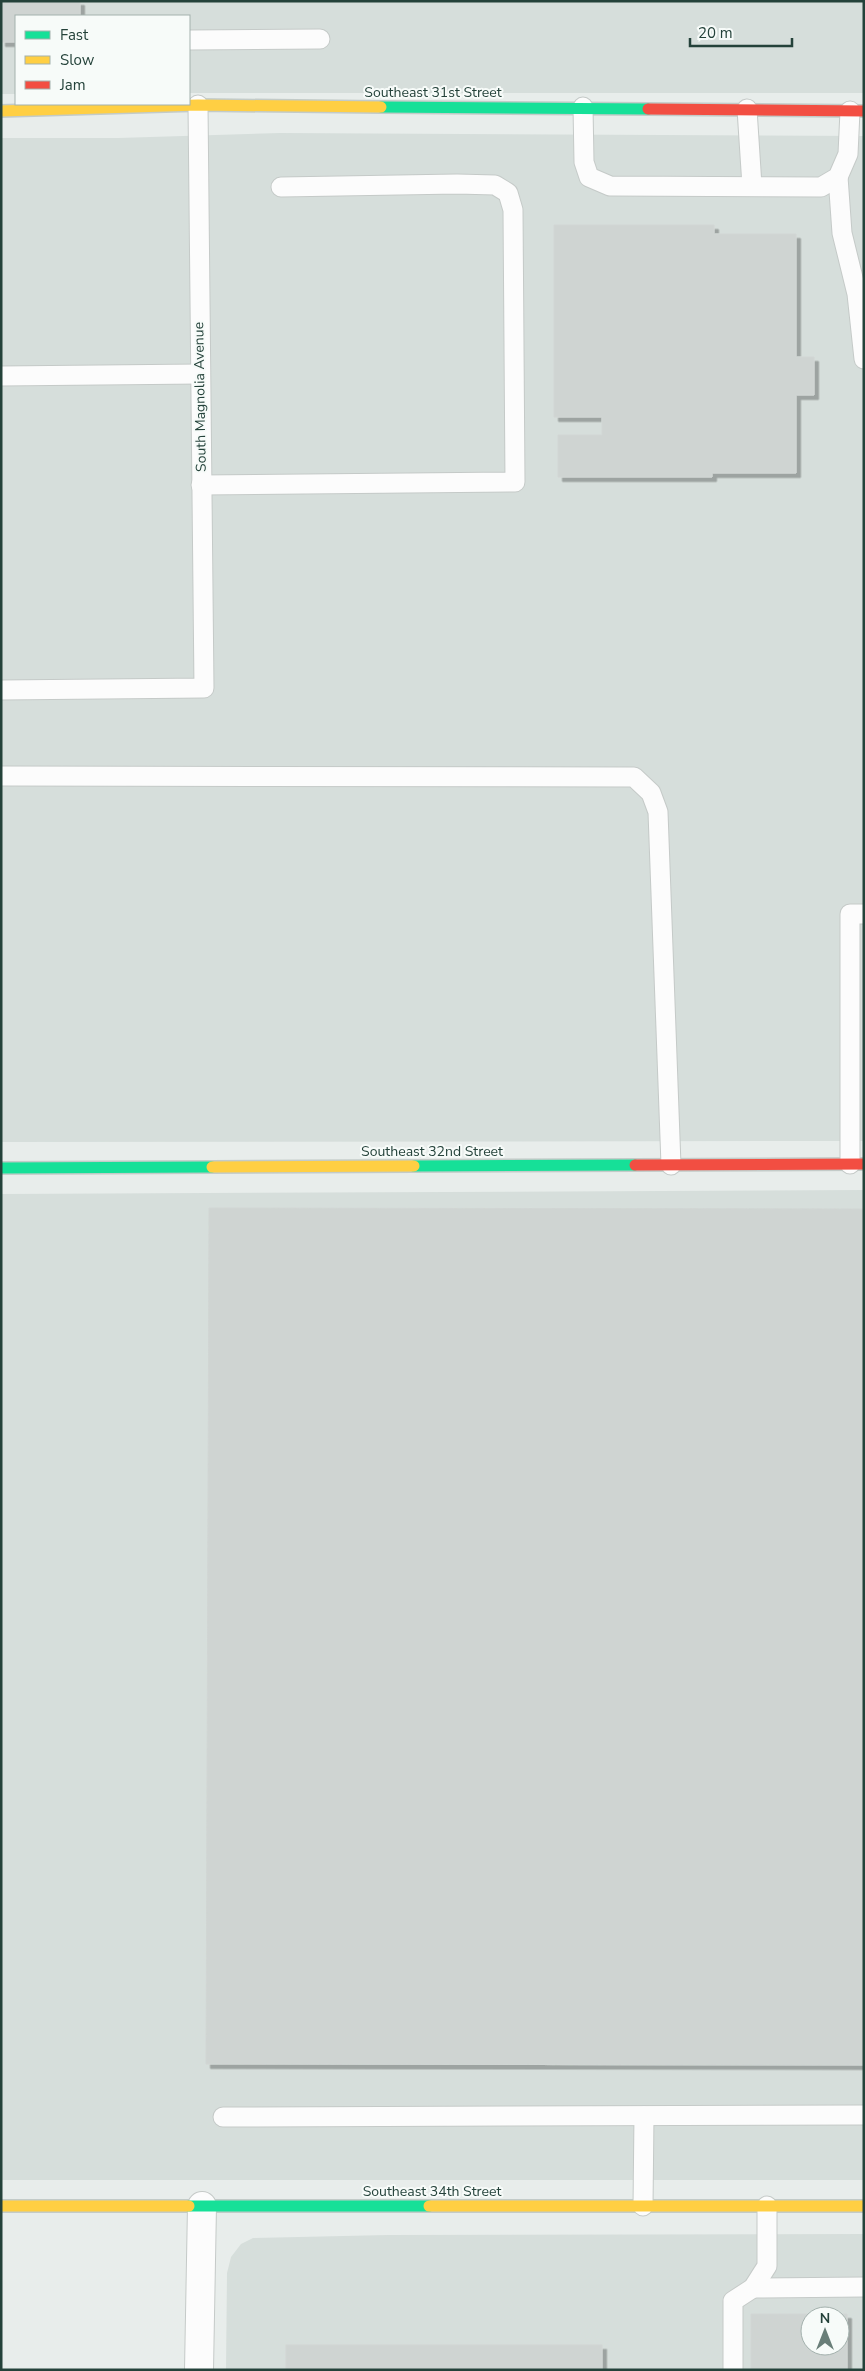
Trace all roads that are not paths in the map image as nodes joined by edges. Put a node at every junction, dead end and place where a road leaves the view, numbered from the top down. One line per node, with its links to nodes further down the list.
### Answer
1 (320, 39): 2 (lane)
2 (190, 40)
3 (198, 105): 4 (street, Southeast 31st Street); 6 (street, Southeast 31st Street); 12 (lane, South Magnolia Avenue)
4 (583, 108): 5 (street, Southeast 31st Street); 9 (lane)
5 (747, 109): 7 (street, Southeast 31st Street); 9 (lane)
6 (1, 111)
7 (857, 111): 8 (lane)
8 (838, 177): 9 (lane); 11 (lane)
9 (752, 186)
10 (281, 187): 14 (lane)
11 (864, 359)
12 (200, 374): 13 (lane); 14 (lane, South Magnolia Avenue)
13 (1, 376)
14 (201, 485): 15 (lane, South Magnolia Avenue)
15 (1, 690)
16 (1, 776): 20 (lane)
17 (864, 914): 18 (lane)
18 (857, 1094): 19 (lane)
19 (857, 1164): 20 (street, Southeast 32nd Street)
20 (671, 1165): 21 (street, Southeast 32nd Street)
21 (1, 1168)
22 (864, 2115): 23 (lane)
23 (644, 2116): 24 (lane); 27 (lane)
24 (223, 2117)
25 (1, 2206): 26 (street, Southeast 34th Street)
26 (202, 2206): 27 (street, Southeast 34th Street); 32 (street)
27 (643, 2206): 28 (street, Southeast 34th Street)
28 (767, 2206): 29 (street, Southeast 34th Street); 31 (lane)
29 (864, 2206)
30 (864, 2287): 31 (lane)
31 (753, 2288): 33 (lane)
32 (200, 2370)
33 (734, 2370)

